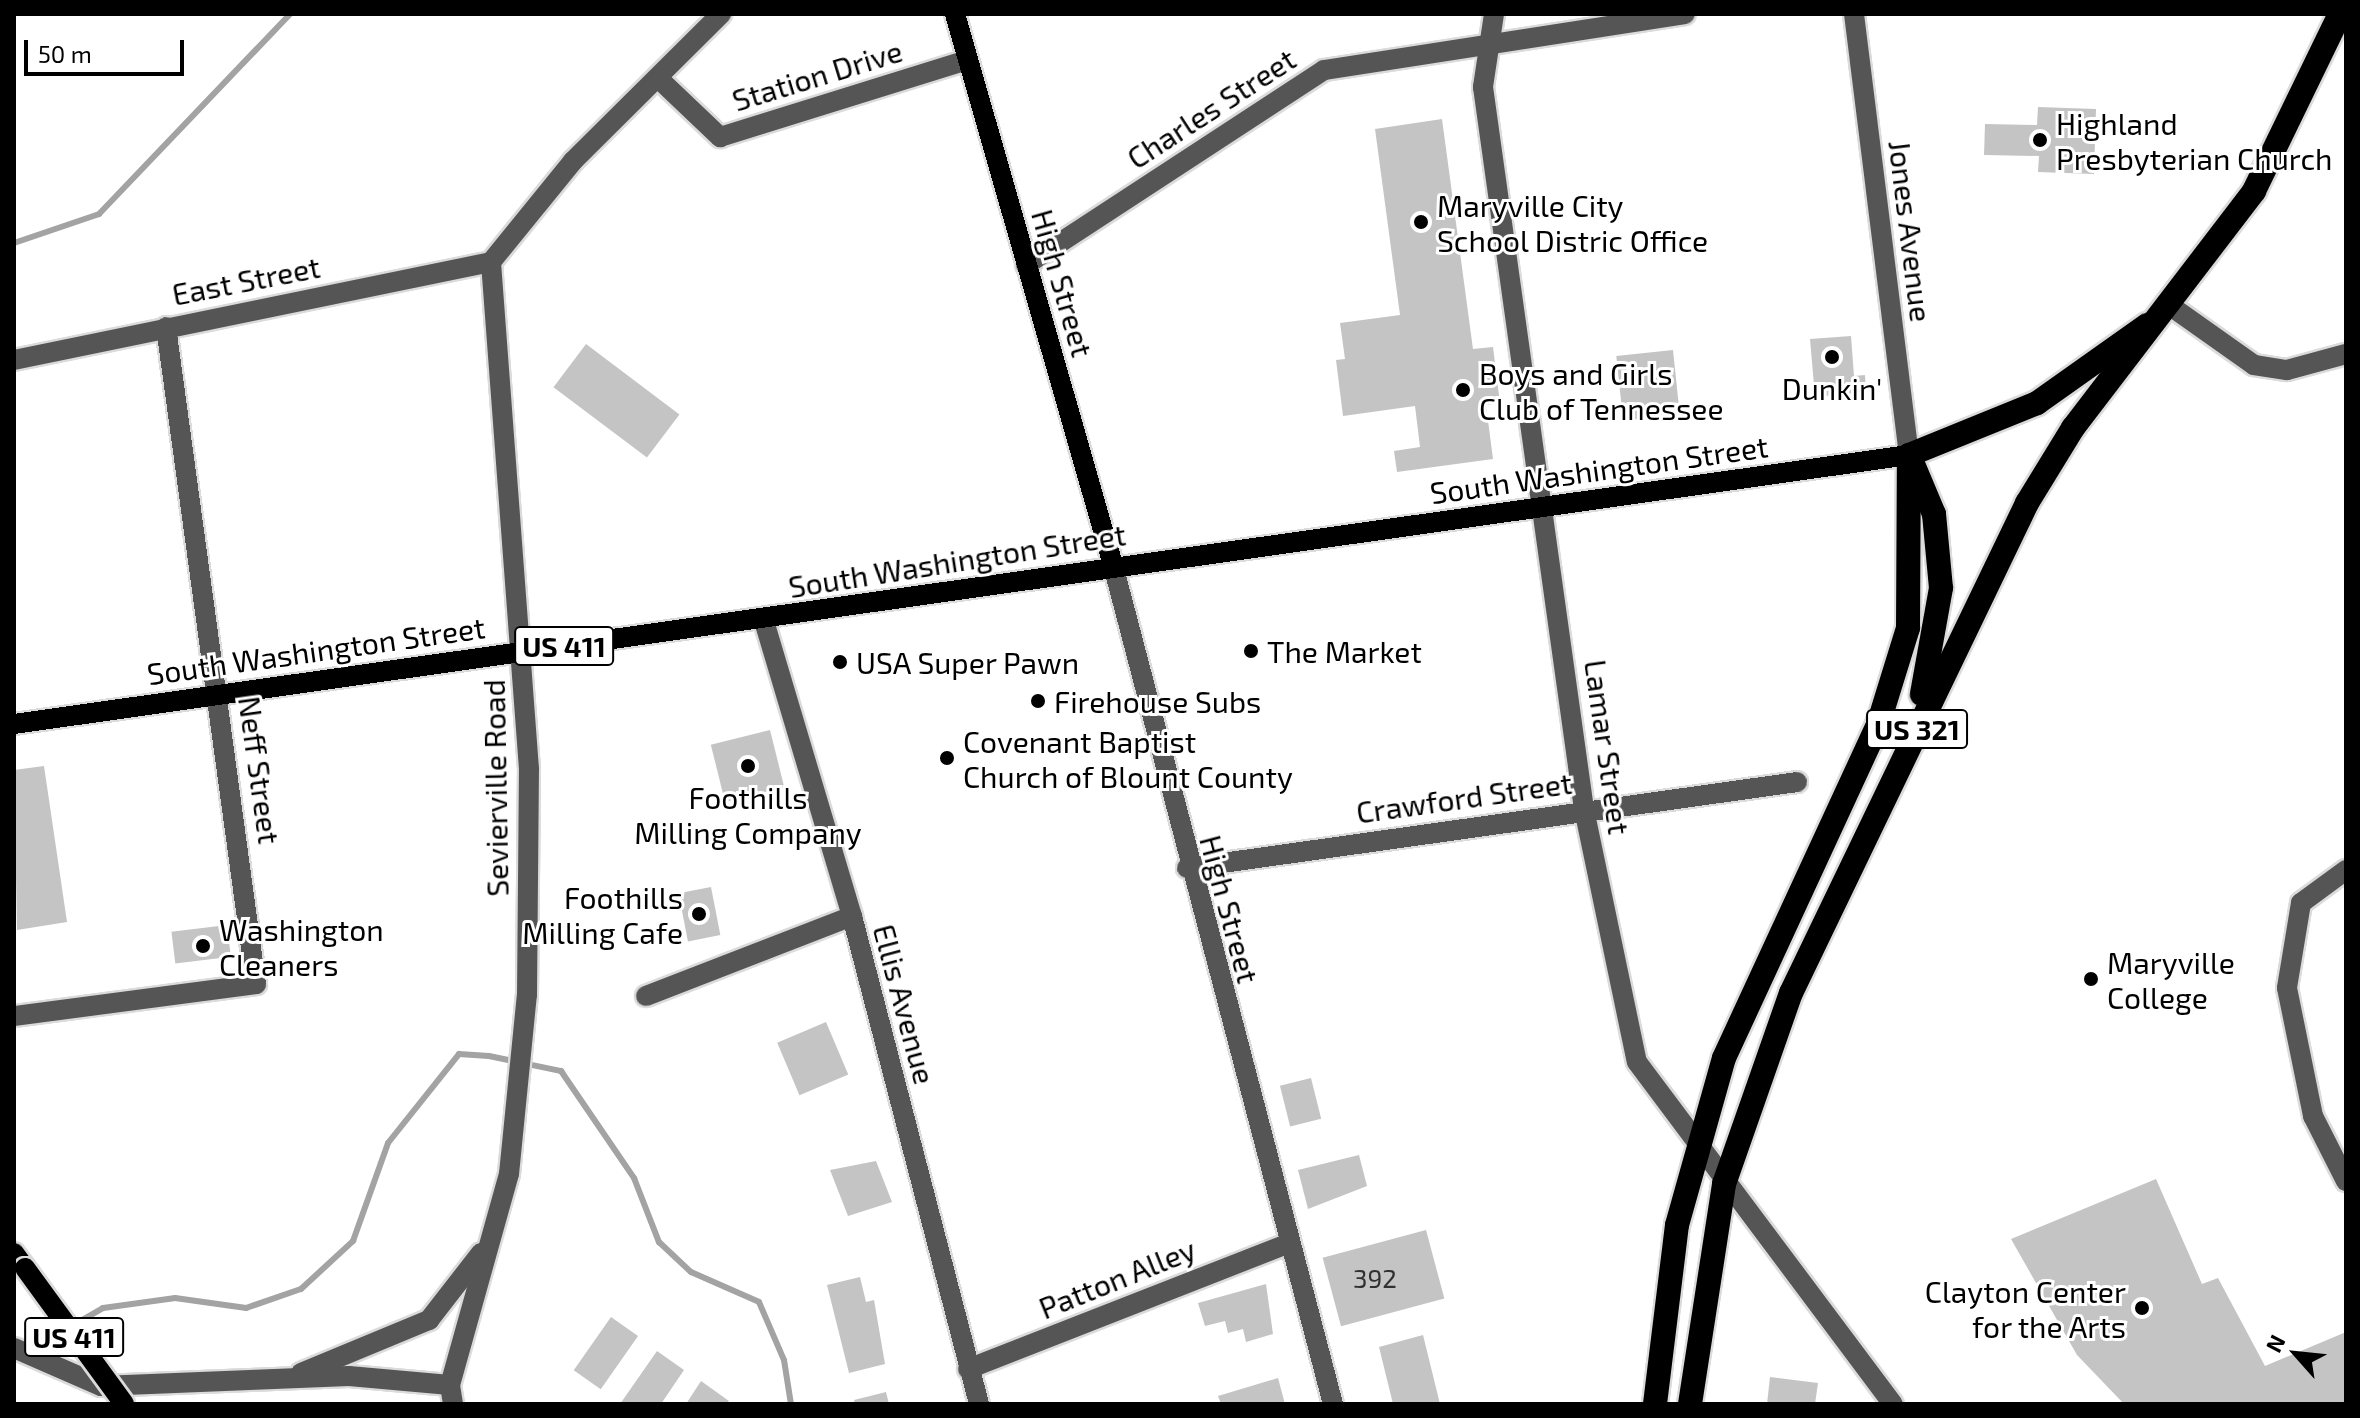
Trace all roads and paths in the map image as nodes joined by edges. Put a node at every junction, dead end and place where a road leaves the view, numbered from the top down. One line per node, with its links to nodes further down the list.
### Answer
1 (721, 14): 9 (street)
2 (955, 14): 8 (main road, High Street)
3 (1494, 14): 7 (street, Lamar Street)
4 (1685, 14): 7 (street, Charles Street)
5 (1854, 14): 16 (street, Jones Avenue)
6 (2340, 14): 12 (highway, US 321)
7 (1491, 46): 11 (street, Charles Street); 17 (street, Lamar Street)
8 (967, 60): 9 (street, Station Drive); 11 (main road, High Street)
9 (658, 78): 10 (street)
10 (491, 262): 13 (street, East Street); 20 (street, Sevierville Road)
11 (1026, 265): 18 (main road, High Street)
12 (2172, 307): 14 (street); 16 (highway, US 321); 23 (highway, US 321)
13 (166, 327): 15 (street, East Street); 21 (street, Neff Street)
14 (2346, 354)
15 (14, 360)
16 (1909, 455): 17 (main road, South Washington Street); 23 (highway); 31 (highway, US 321)
17 (1546, 509): 18 (main road, South Washington Street); 25 (street, Lamar Street)
18 (1113, 565): 19 (main road, South Washington Street / US 411); 26 (street, High Street)
19 (764, 621): 20 (main road, South Washington Street / US 411); 28 (street, Ellis Avenue)
20 (521, 651): 21 (main road, South Washington Street / US 411); 34 (street, Sevierville Road)
21 (219, 695): 22 (main road, South Washington Street / US 411); 30 (street, Neff Street)
22 (14, 724)
23 (1908, 747): 33 (highway, US 321)
24 (1797, 782): 25 (street, Crawford Street)
25 (1584, 809): 26 (street, Crawford Street); 31 (street, Lamar Street)
26 (1187, 868): 35 (street, High Street)
27 (2346, 870): 32 (street)
28 (852, 916): 29 (street); 38 (street, Ellis Avenue)
29 (646, 996)
30 (14, 1016)
31 (1696, 1149): 33 (street, Lamar Street); 44 (highway, US 321)
32 (2346, 1181)
33 (1724, 1184): 45 (highway, US 321); 46 (street, Lamar Street)
34 (492, 1236): 39 (street); 40 (street, Sevierville Road)
35 (1289, 1243): 38 (street, Patton Alley); 43 (street, High Street)
36 (19, 1261): 41 (main road, US 411, bridge)
37 (14, 1348): 39 (street)
38 (968, 1369): 42 (street, Ellis Avenue)
39 (287, 1379): 40 (street)
40 (452, 1394)
41 (124, 1404)
42 (979, 1404)
43 (1333, 1404)
44 (1655, 1404)
45 (1690, 1404)
46 (1893, 1404)

